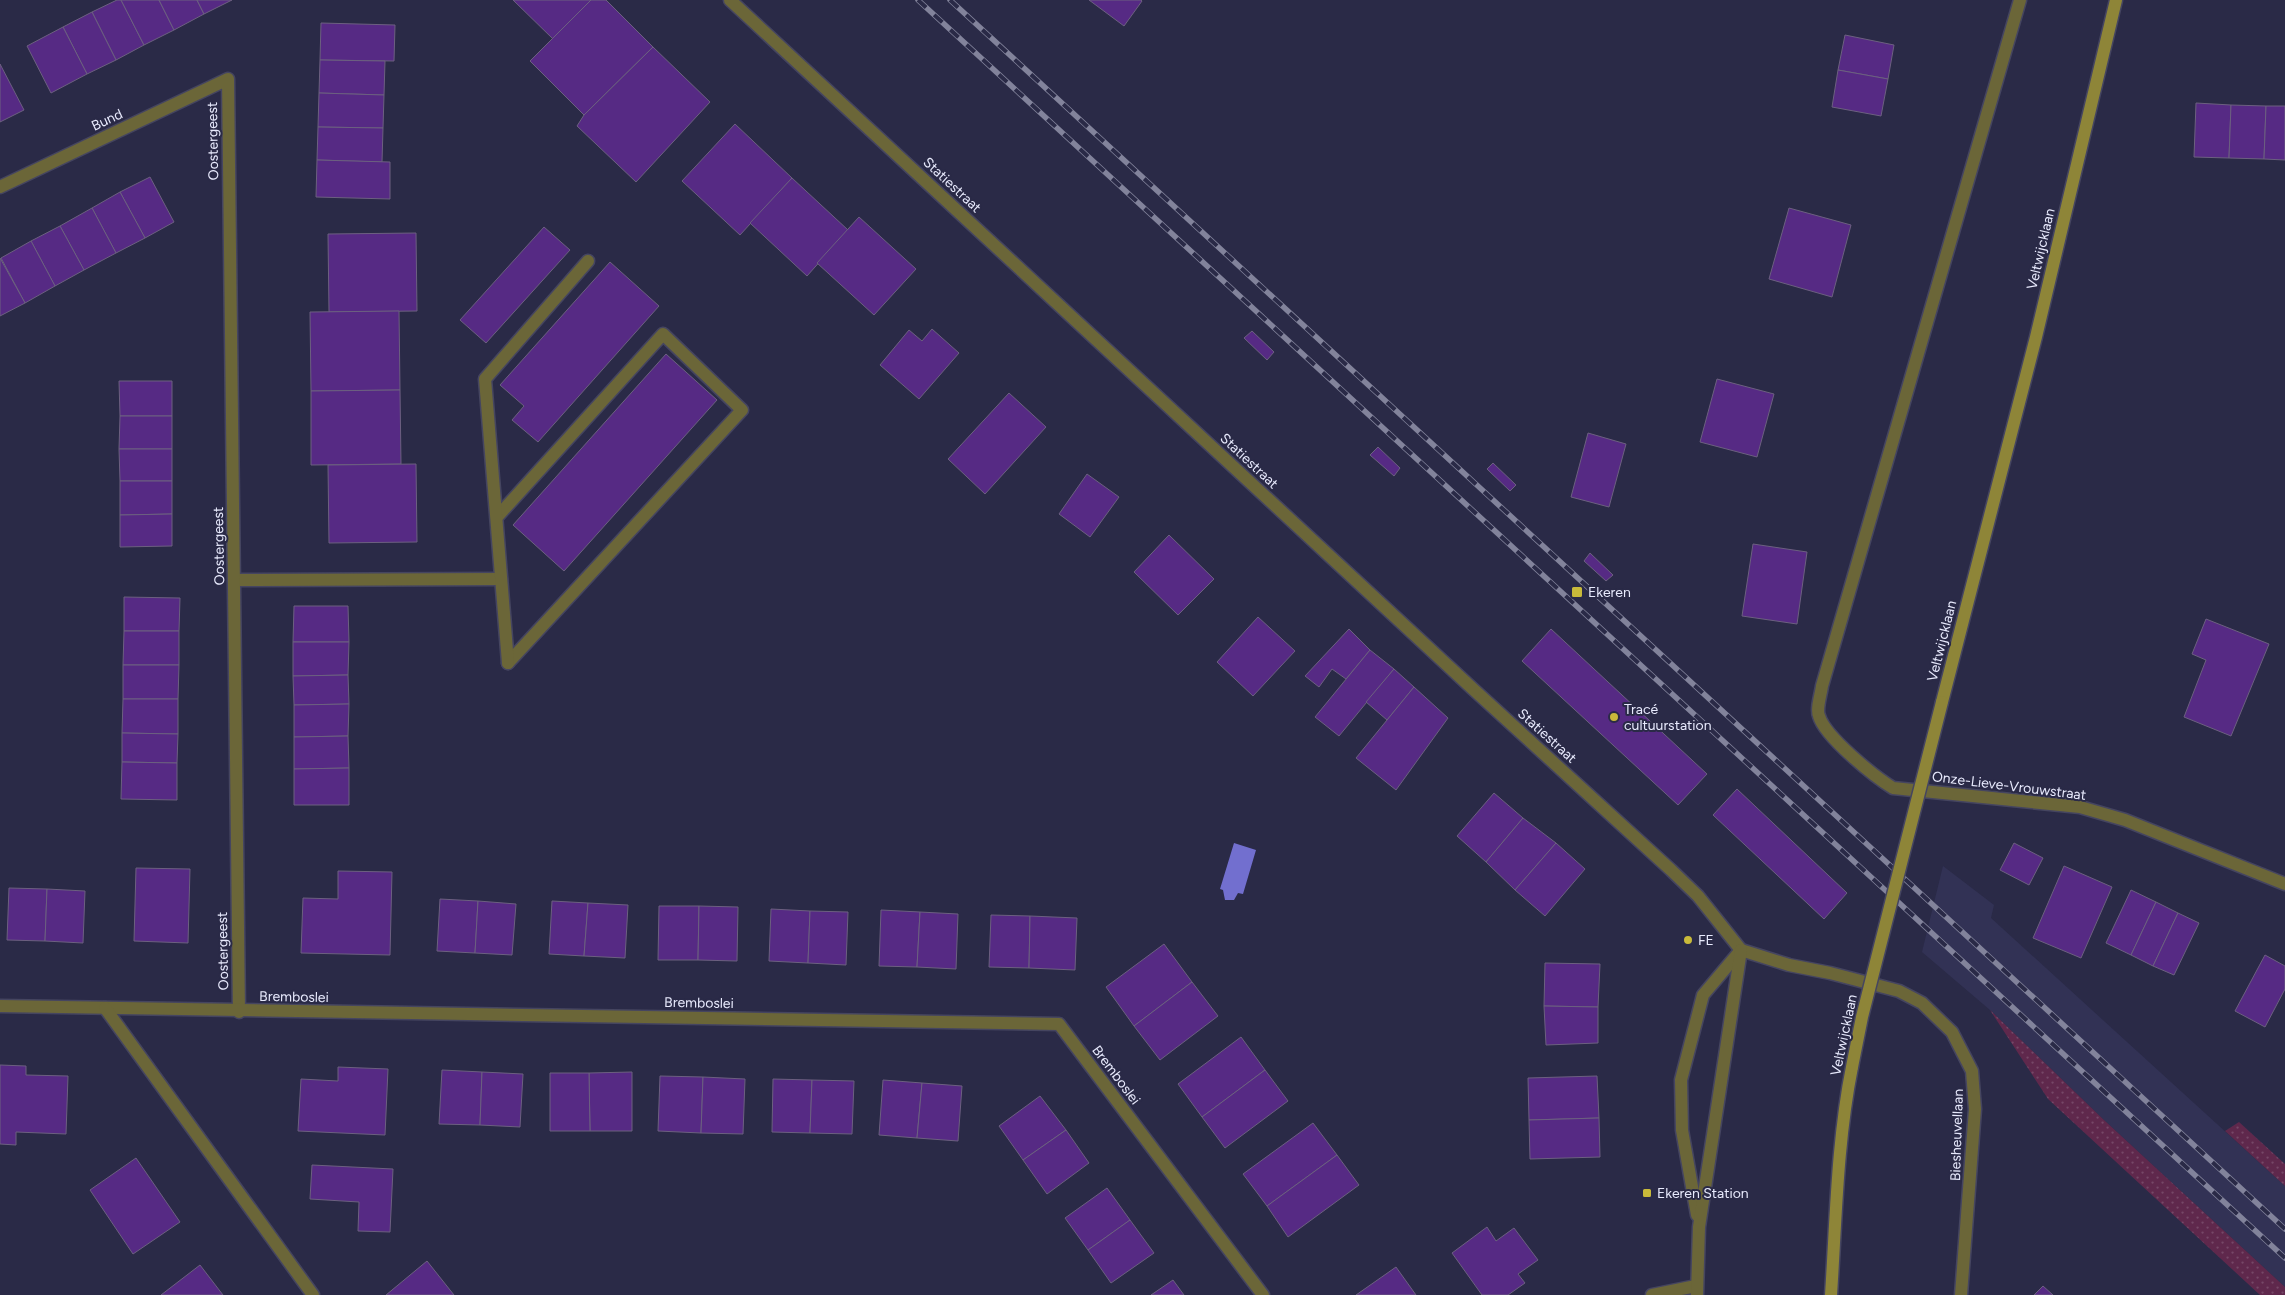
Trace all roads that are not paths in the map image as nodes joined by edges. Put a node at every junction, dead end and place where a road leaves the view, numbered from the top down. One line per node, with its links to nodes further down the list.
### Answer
1 (730, 0): 11 (street, Statiestraat)
2 (2020, 0): 10 (street, Onze-Lieve-Vrouwstraat)
3 (2116, 0): 20 (street, Veltwijcklaan, bridge)
4 (228, 79): 5 (street, Bund); 9 (street, Oostergeest)
5 (0, 187)
6 (588, 261): 7 (street)
7 (497, 517): 8 (street); 8 (street)
8 (502, 579): 9 (street)
9 (234, 580): 14 (street, Oostergeest)
10 (2285, 884)
11 (1741, 950): 15 (street); 15 (street); 21 (street, Biesheuvellaan)
12 (0, 1006): 13 (street, Bremboslei)
13 (105, 1008): 14 (street, Bremboslei); 17 (street)
14 (239, 1012): 18 (street, Bremboslei)
15 (1699, 1226): 16 (street)
16 (1696, 1291): 19 (street)
17 (313, 1295)
18 (1263, 1295)
19 (1652, 1295)
20 (1831, 1295)
21 (1961, 1295)

